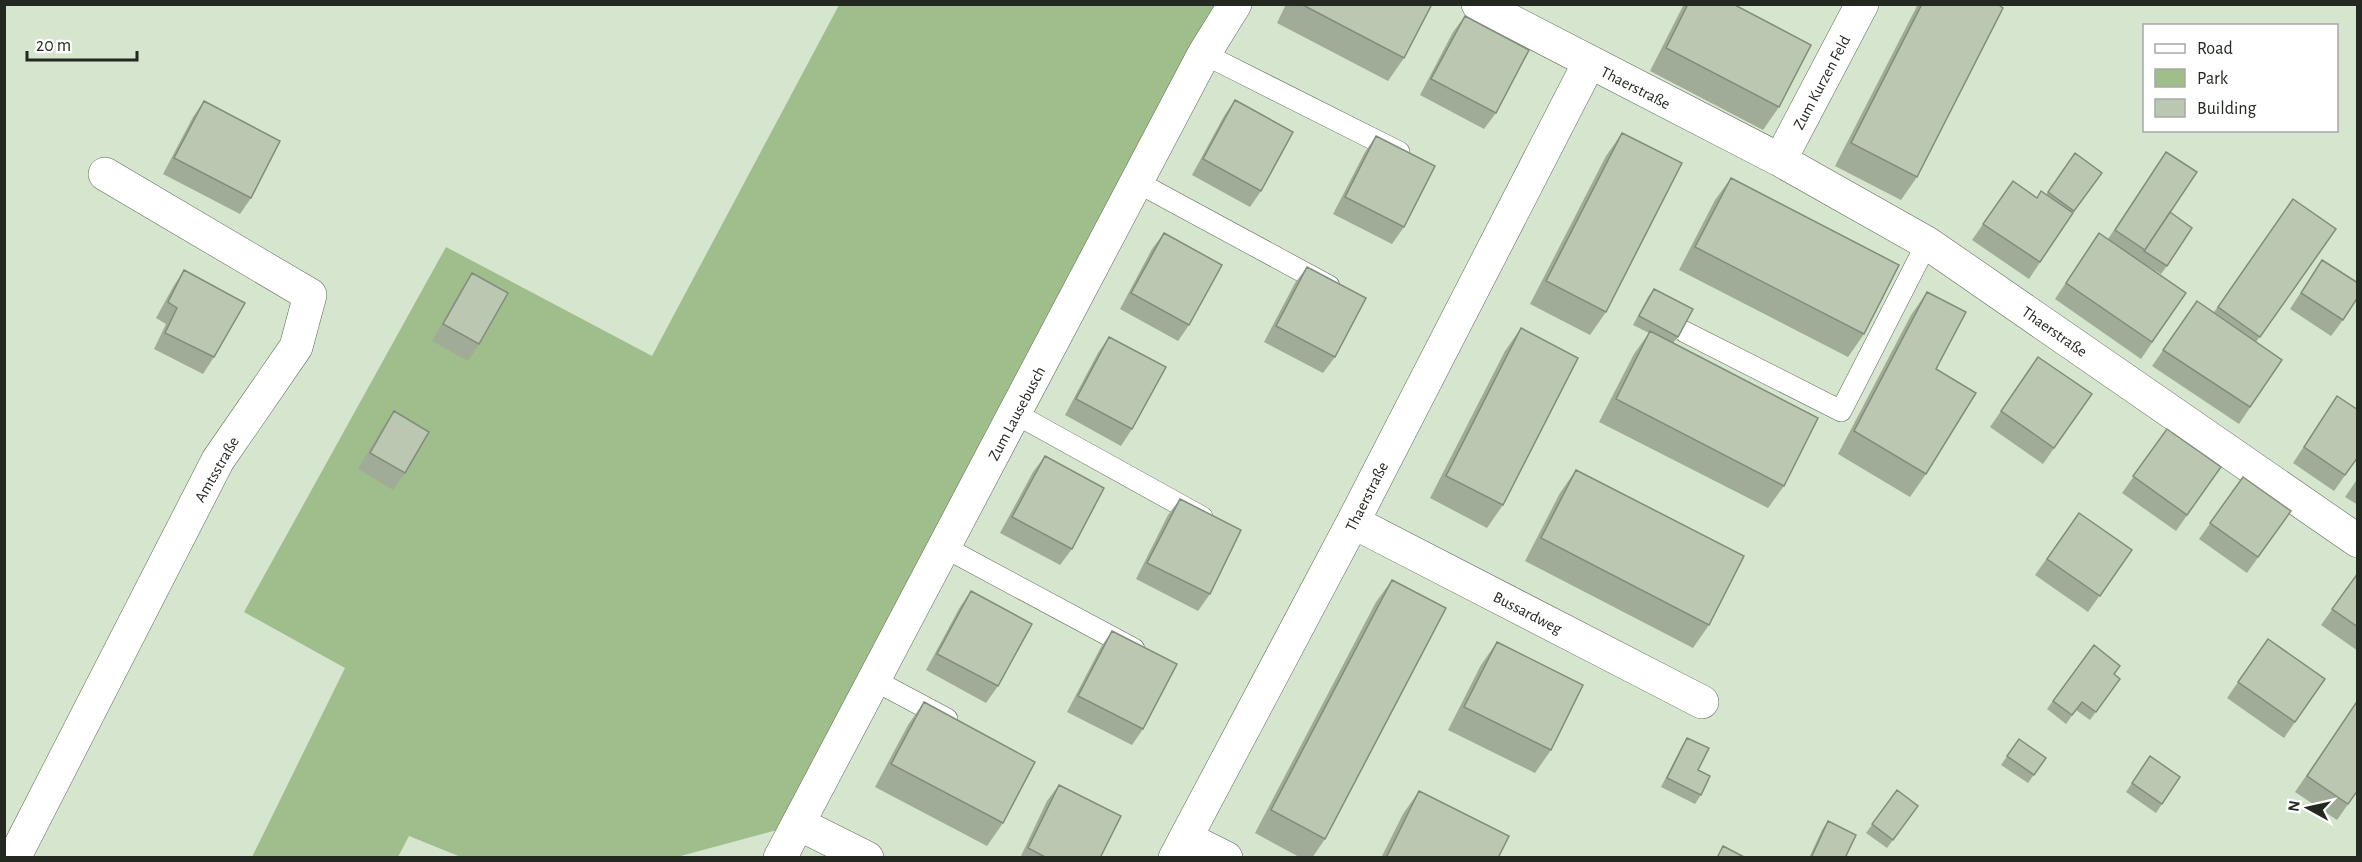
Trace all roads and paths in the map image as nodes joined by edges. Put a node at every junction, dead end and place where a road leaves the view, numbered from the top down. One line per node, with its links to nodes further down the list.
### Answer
1 (1235, 4): 4 (street, Zum Lausebusch)
2 (1478, 4): 5 (street)
3 (1862, 4): 6 (street, Zum Kurzen Feld)
4 (1204, 54): 7 (lane); 9 (street, Zum Lausebusch)
5 (1589, 63): 6 (street, Thaerstraße); 14 (street, Thaerstraße)
6 (1780, 160): 10 (street, Thaerstraße)
7 (1420, 163)
8 (105, 174): 24 (street, Amtsstraße)
9 (1137, 182): 11 (lane); 13 (street, Zum Lausebusch)
10 (1928, 243): 12 (lane); 16 (street, Thaerstraße)
11 (1348, 297)
12 (1685, 332)
13 (1016, 414): 15 (lane); 17 (street, Zum Lausebusch)
14 (1353, 522): 20 (street, Bussardweg); 23 (street, Thaerstraße)
15 (1220, 526)
16 (2358, 541)
17 (944, 547): 18 (lane); 19 (street, Zum Lausebusch)
18 (1152, 658)
19 (874, 680): 21 (lane); 22 (street, Zum Lausebusch)
20 (1702, 702)
21 (963, 728)
22 (799, 824): 25 (street); 26 (street)
23 (1180, 848): 27 (street, Thaerstraße)
24 (14, 858)
25 (780, 858)
26 (867, 858)
27 (1226, 858)

